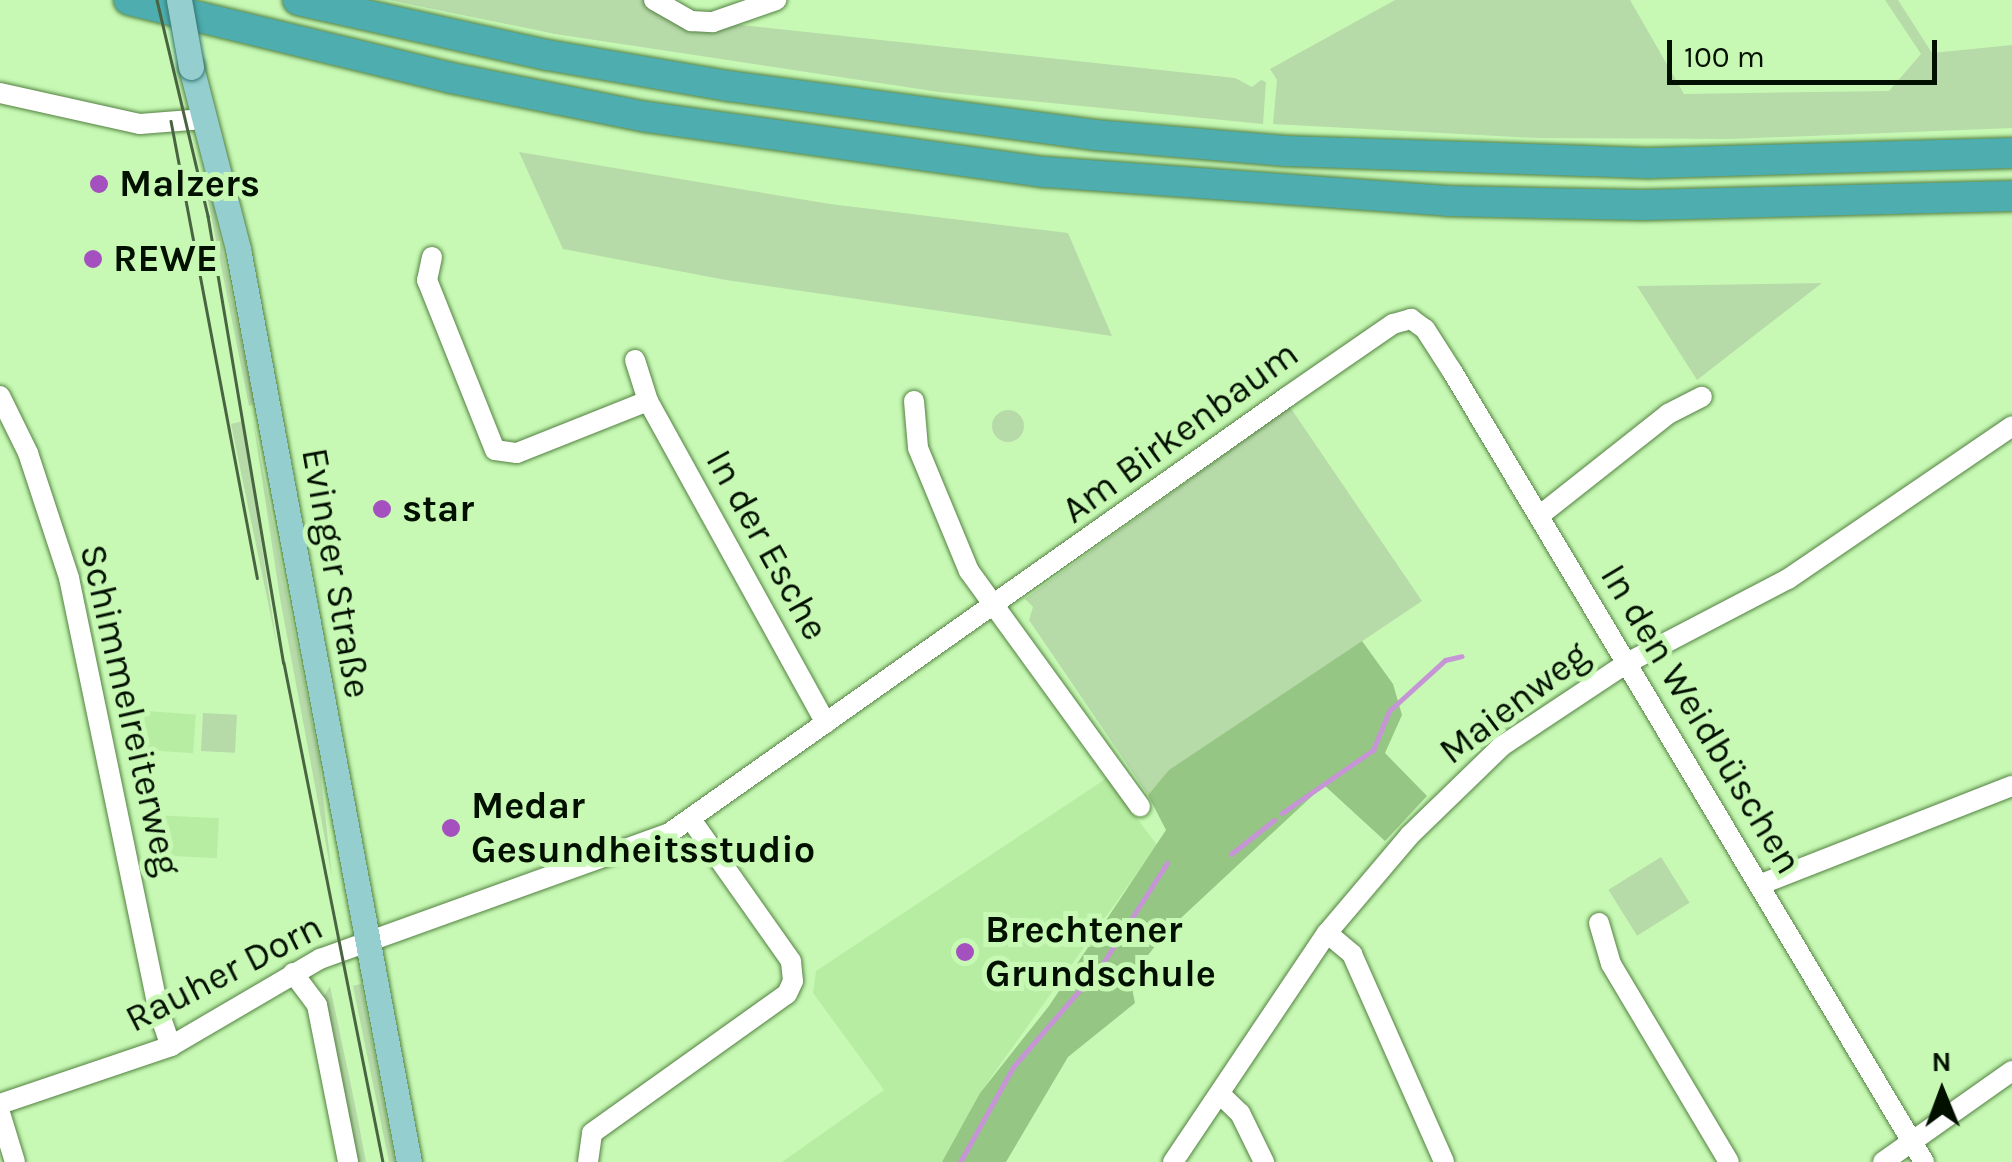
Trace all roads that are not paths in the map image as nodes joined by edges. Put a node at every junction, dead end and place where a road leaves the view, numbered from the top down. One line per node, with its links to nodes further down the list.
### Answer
1 (129, 0): 9 (highway)
2 (179, 0): 7 (main road, Evinger Straße, bridge)
3 (298, 0): 8 (highway)
4 (654, 0): 5 (street)
5 (776, 0)
6 (0, 93): 7 (street)
7 (204, 118): 28 (main road, Evinger Straße)
8 (2012, 153)
9 (2012, 196)
10 (432, 258): 15 (street)
11 (1411, 319): 18 (street, In den Weidbüschen); 19 (street, Am Birkenbaum)
12 (635, 360): 15 (street, In der Esche)
13 (0, 396): 30 (street, Schimmelreiterweg)
14 (1702, 397): 18 (street)
15 (648, 400): 21 (street, In der Esche)
16 (914, 401): 19 (street)
17 (2012, 426): 20 (street, Maienweg)
18 (1539, 516): 20 (street, In den Weidbüschen)
19 (992, 606): 21 (street, Am Birkenbaum); 23 (street)
20 (1627, 664): 25 (street, In den Weidbüschen); 27 (street, Maienweg)
21 (826, 723): 24 (street, Am Birkenbaum)
22 (2012, 786): 25 (street)
23 (1140, 806)
24 (691, 819): 28 (street, Am Birkenbaum); 39 (street)
25 (1759, 885): 35 (street, In den Weidbüschen)
26 (1599, 923): 43 (street)
27 (1326, 933): 32 (street, Maienweg); 42 (street)
28 (367, 944): 29 (street, Rauher Dorn); 38 (main road, Evinger Straße)
29 (292, 973): 30 (street, Rauher Dorn); 37 (street)
30 (172, 1046): 33 (street, Rauher Dorn)
31 (2012, 1071): 35 (street)
32 (1220, 1094): 40 (street, Maienweg); 41 (street)
33 (0, 1104)
34 (0, 1113): 36 (street)
35 (1915, 1140): 44 (street); 45 (street, In den Weidbüschen)
36 (14, 1162)
37 (348, 1162)
38 (410, 1162)
39 (588, 1162)
40 (1173, 1162)
41 (1264, 1162)
42 (1444, 1162)
43 (1729, 1162)
44 (1883, 1162)
45 (1924, 1162)

